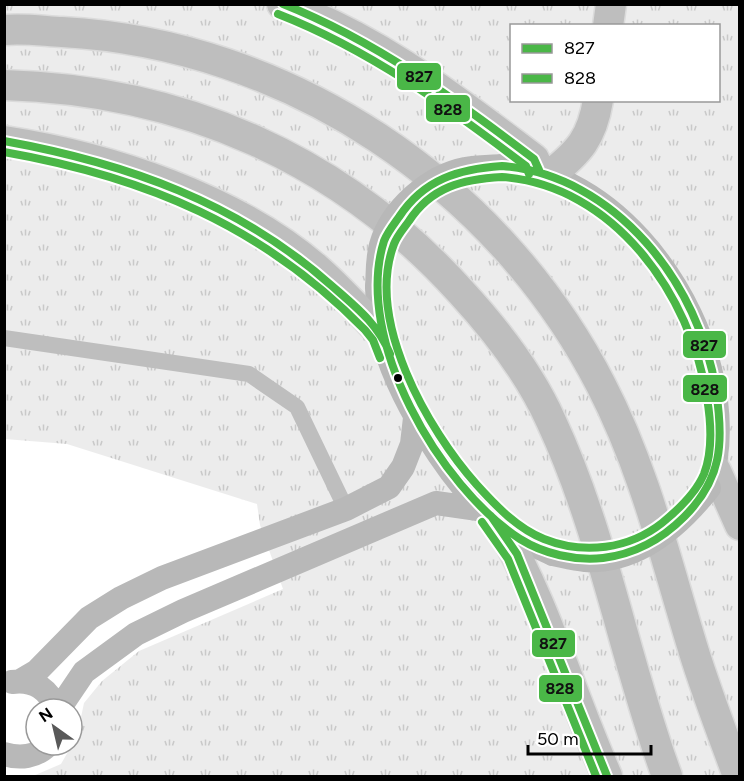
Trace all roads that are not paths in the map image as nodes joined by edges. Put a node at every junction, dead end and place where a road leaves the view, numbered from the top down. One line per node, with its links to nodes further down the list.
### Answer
1 (282, 4): 8 (highway)
2 (611, 4): 3 (highway)
3 (608, 24)
4 (4, 30): 25 (highway)
5 (4, 85): 24 (highway)
6 (598, 102): 8 (highway)
7 (4, 141): 9 (highway)
8 (545, 173): 9 (street, bridge); 11 (street)
9 (381, 333): 12 (street)
10 (4, 338): 15 (street)
11 (728, 388): 14 (street)
12 (415, 418): 15 (street); 16 (street)
13 (740, 449): 14 (street)
14 (714, 475): 16 (street, bridge); 17 (highway)
15 (346, 509): 18 (street)
16 (491, 516): 20 (street); 23 (highway)
17 (740, 525)
18 (12, 683): 19 (street)
19 (50, 697)
20 (66, 697)
21 (4, 754): 22 (street)
22 (24, 757)
23 (607, 777)
24 (667, 777)
25 (738, 777)

